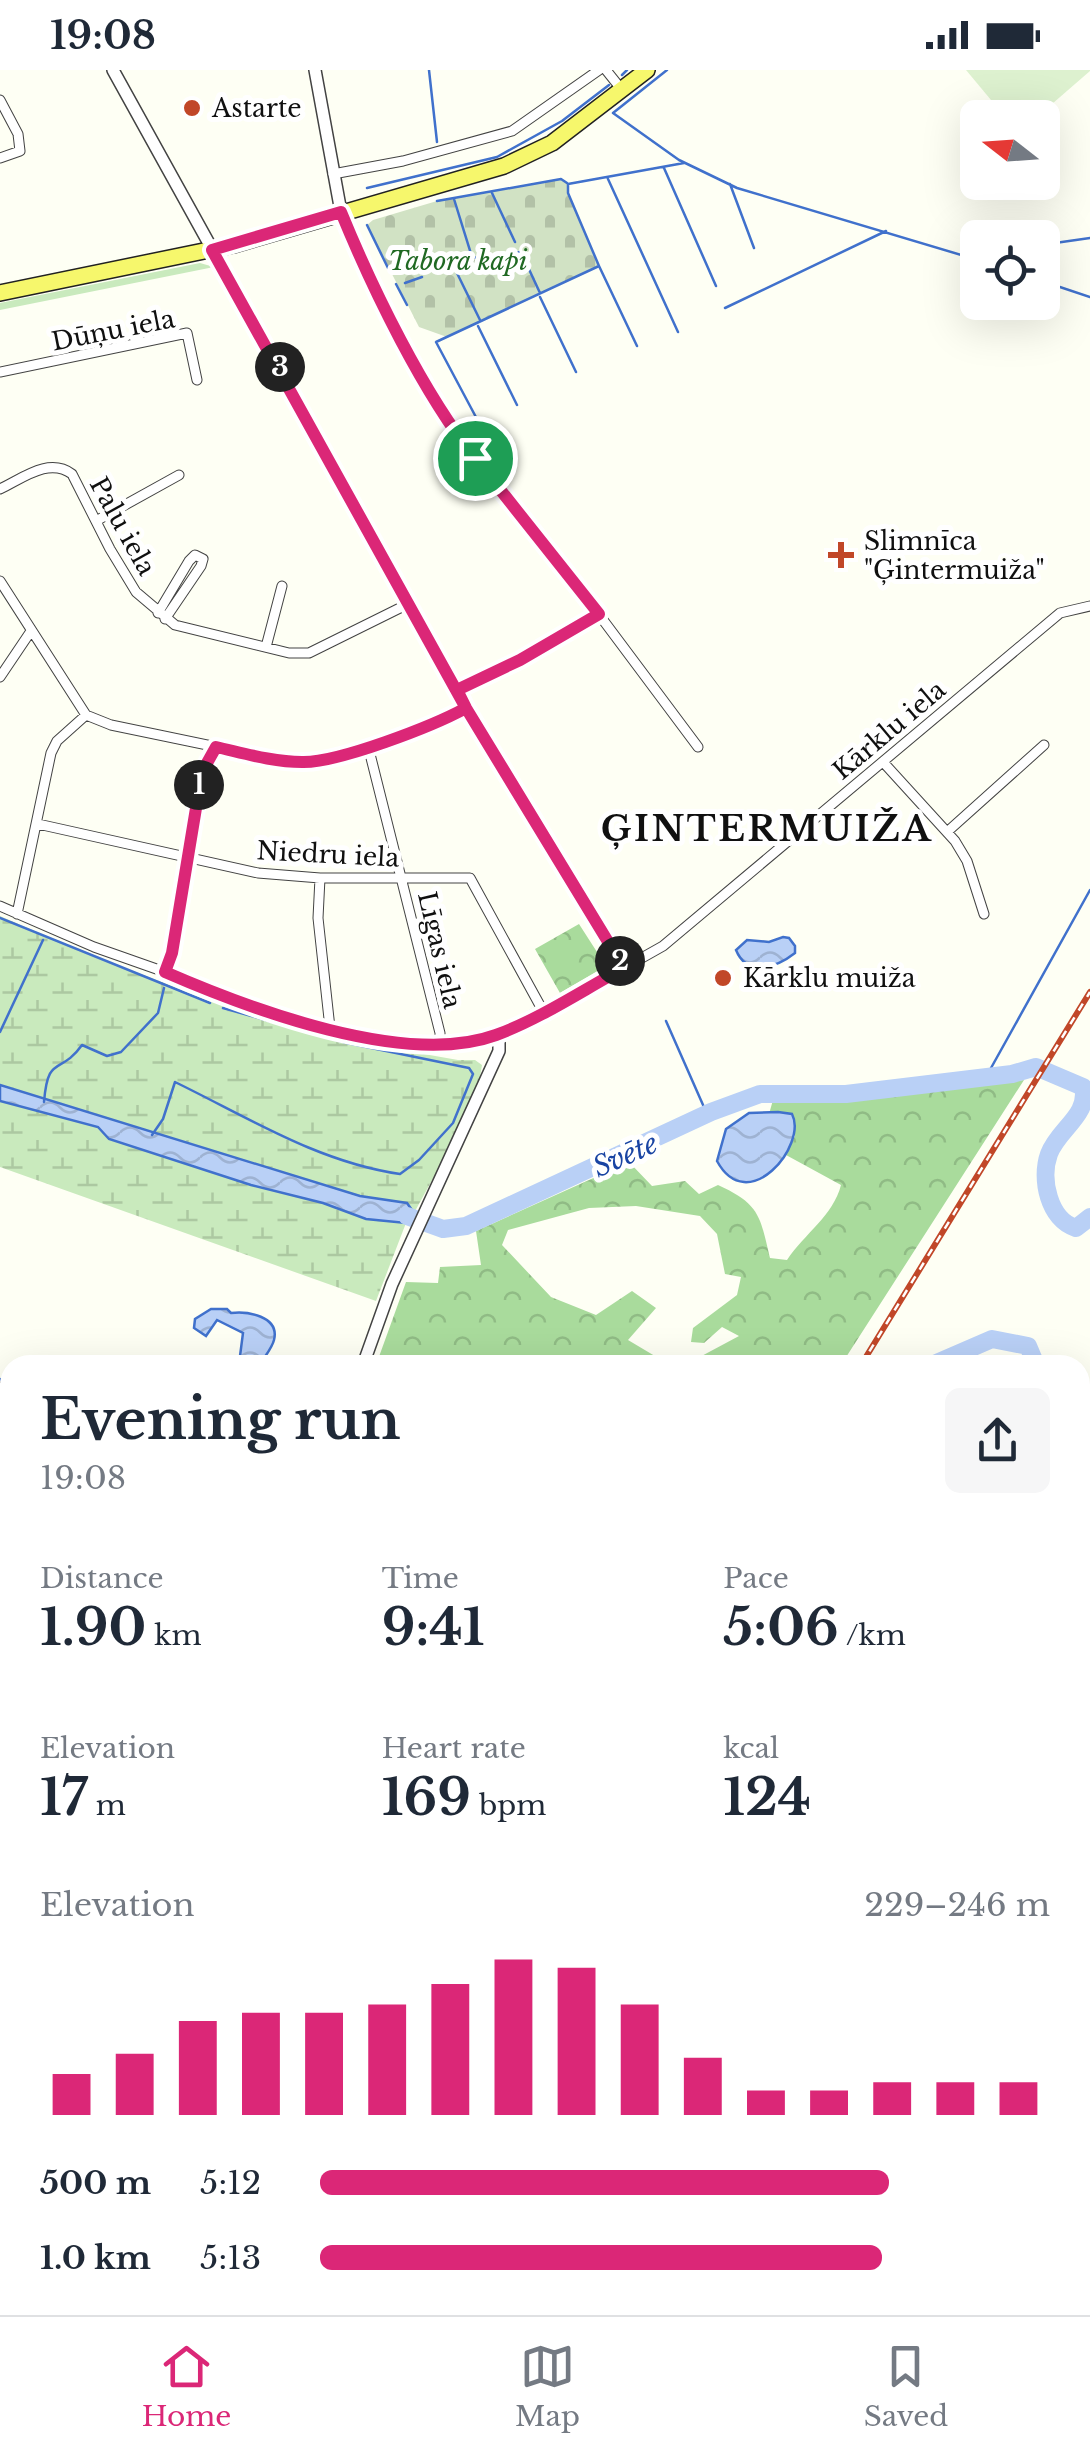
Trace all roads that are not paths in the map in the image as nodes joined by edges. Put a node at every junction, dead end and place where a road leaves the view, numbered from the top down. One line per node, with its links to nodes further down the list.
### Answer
1 (114, 70): 10 (street)
2 (315, 70): 8 (street)
3 (603, 70): 5 (street); 8 (street)
4 (648, 70): 5 (main road)
5 (622, 90): 9 (main road)
6 (0, 100): 7 (street)
7 (0, 158)
8 (333, 174): 9 (street)
9 (341, 212): 10 (main road); 21 (street)
10 (212, 250): 11 (main road); 19 (street)
11 (0, 293)
12 (0, 372): 13 (street, Dūņu iela)
13 (197, 380)
14 (179, 475): 16 (street)
15 (0, 489): 16 (street, Palu iela)
16 (96, 521): 22 (street, Palu iela)
17 (0, 581): 23 (street)
18 (282, 586): 24 (street)
19 (410, 602): 24 (street); 26 (street)
20 (1090, 606): 33 (street, Kārklu iela)
21 (599, 614): 26 (street); 32 (street)
22 (161, 616): 22 (street); 24 (street)
23 (31, 630): 25 (street); 28 (street)
24 (266, 647)
25 (0, 677)
26 (457, 690): 27 (street)
27 (466, 708): 30 (street); 42 (street)
28 (86, 715): 31 (street); 34 (street)
29 (1044, 744): 35 (street)
30 (368, 746): 31 (street); 38 (street, Līgas iela)
31 (216, 747): 36 (street)
32 (698, 748)
33 (883, 762): 35 (street); 42 (street, Kārklu iela)
34 (38, 824): 36 (street, Niedru iela); 40 (street)
35 (947, 832): 41 (street)
36 (189, 858): 37 (street, Niedru iela); 43 (street)
37 (320, 878): 38 (street, Niedru iela); 45 (street)
38 (403, 879): 44 (street, Niedru iela); 47 (street, Līgas iela)
39 (0, 906): 40 (street)
40 (18, 914): 43 (street)
41 (984, 914)
42 (624, 968): 44 (street)
43 (165, 972): 45 (street)
44 (543, 1010): 46 (street)
45 (330, 1028): 47 (street)
46 (499, 1034): 47 (street); 48 (street)
47 (440, 1046)
48 (367, 1355)

